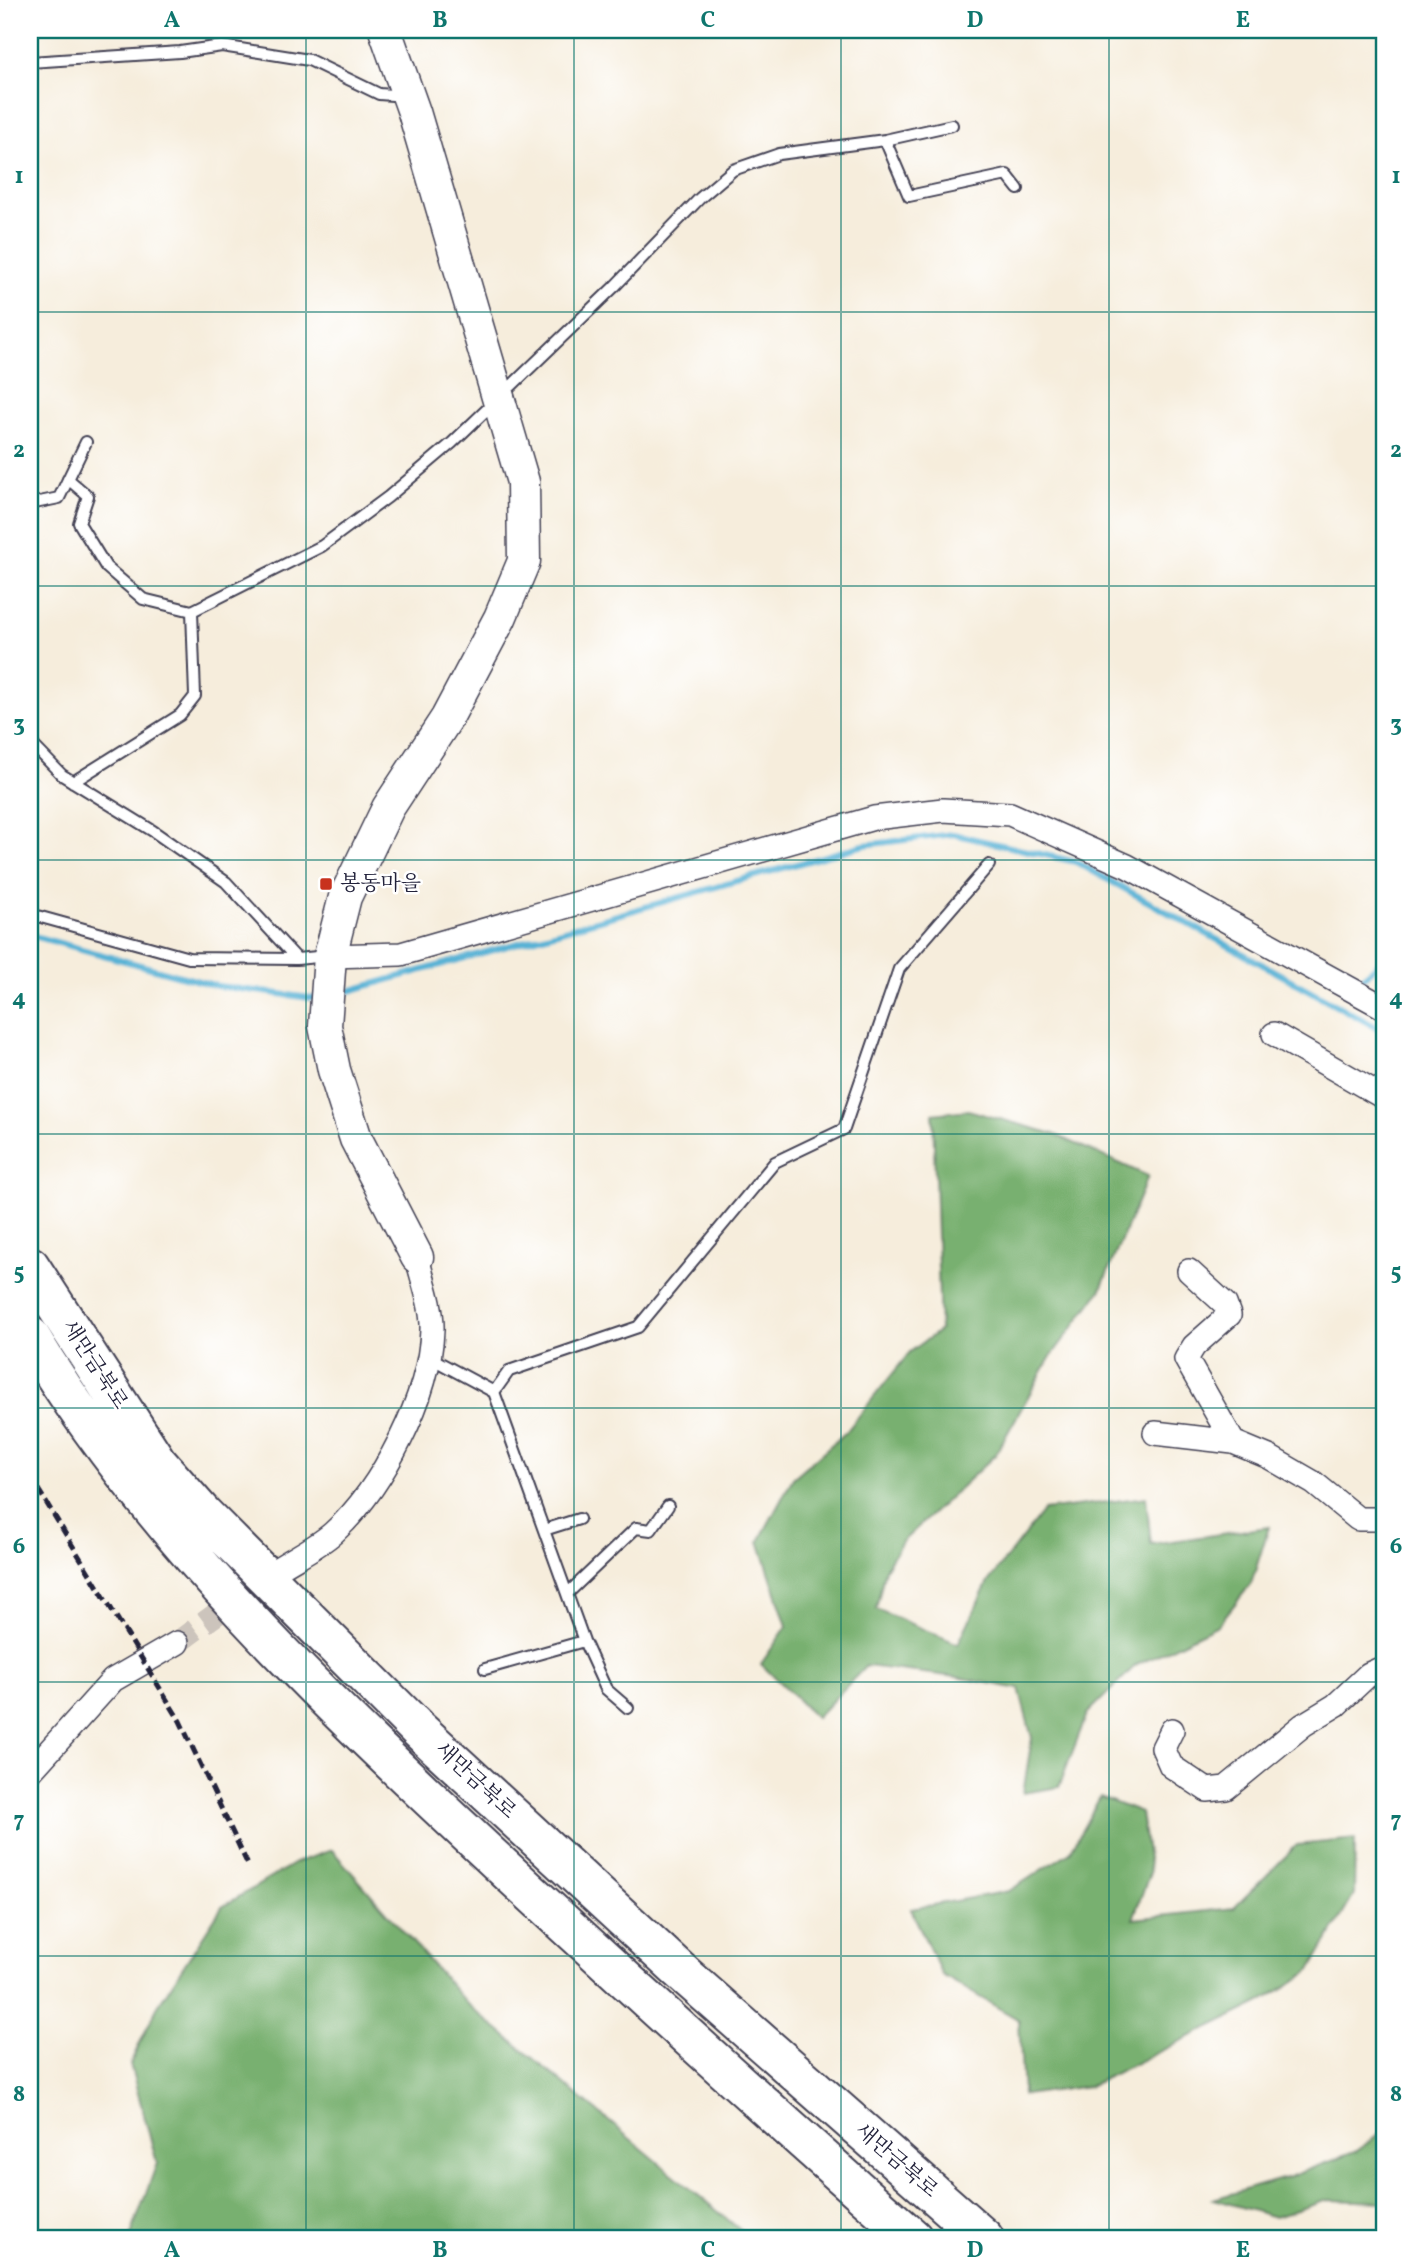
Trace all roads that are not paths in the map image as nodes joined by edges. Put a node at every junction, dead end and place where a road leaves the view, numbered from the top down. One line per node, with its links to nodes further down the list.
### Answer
1 (386, 30): 3 (street)
2 (30, 62): 3 (lane)
3 (409, 96): 7 (street)
4 (952, 124): 5 (lane)
5 (885, 140): 6 (lane); 7 (lane)
6 (1018, 189)
7 (498, 397): 11 (lane); 16 (street)
8 (86, 442): 9 (lane)
9 (68, 479): 10 (lane); 11 (lane)
10 (30, 503)
11 (192, 611): 13 (lane)
12 (30, 742): 13 (lane)
13 (73, 782): 17 (lane)
14 (989, 866): 26 (lane)
15 (30, 914): 17 (lane)
16 (330, 956): 17 (lane); 18 (street); 21 (street)
17 (297, 959)
18 (1385, 1007)
19 (1274, 1034): 20 (street)
20 (1385, 1098)
21 (417, 1257): 25 (street)
22 (30, 1266): 43 (highway, 새만금북로)
23 (1189, 1271): 28 (street)
24 (30, 1336): 42 (highway, 새만금북로)
25 (429, 1357): 26 (lane); 33 (street)
26 (494, 1392): 32 (lane)
27 (1155, 1433): 28 (street)
28 (1233, 1442): 31 (street)
29 (668, 1506): 34 (lane)
30 (579, 1519): 32 (lane)
31 (1385, 1519)
32 (544, 1530): 34 (lane)
33 (279, 1568)
34 (567, 1594): 35 (lane)
35 (584, 1642): 38 (lane); 39 (lane)
36 (177, 1643): 41 (street)
37 (1385, 1667): 40 (street)
38 (485, 1669)
39 (628, 1709)
40 (1172, 1730)
41 (30, 1772)
42 (913, 2238)
43 (984, 2238)

